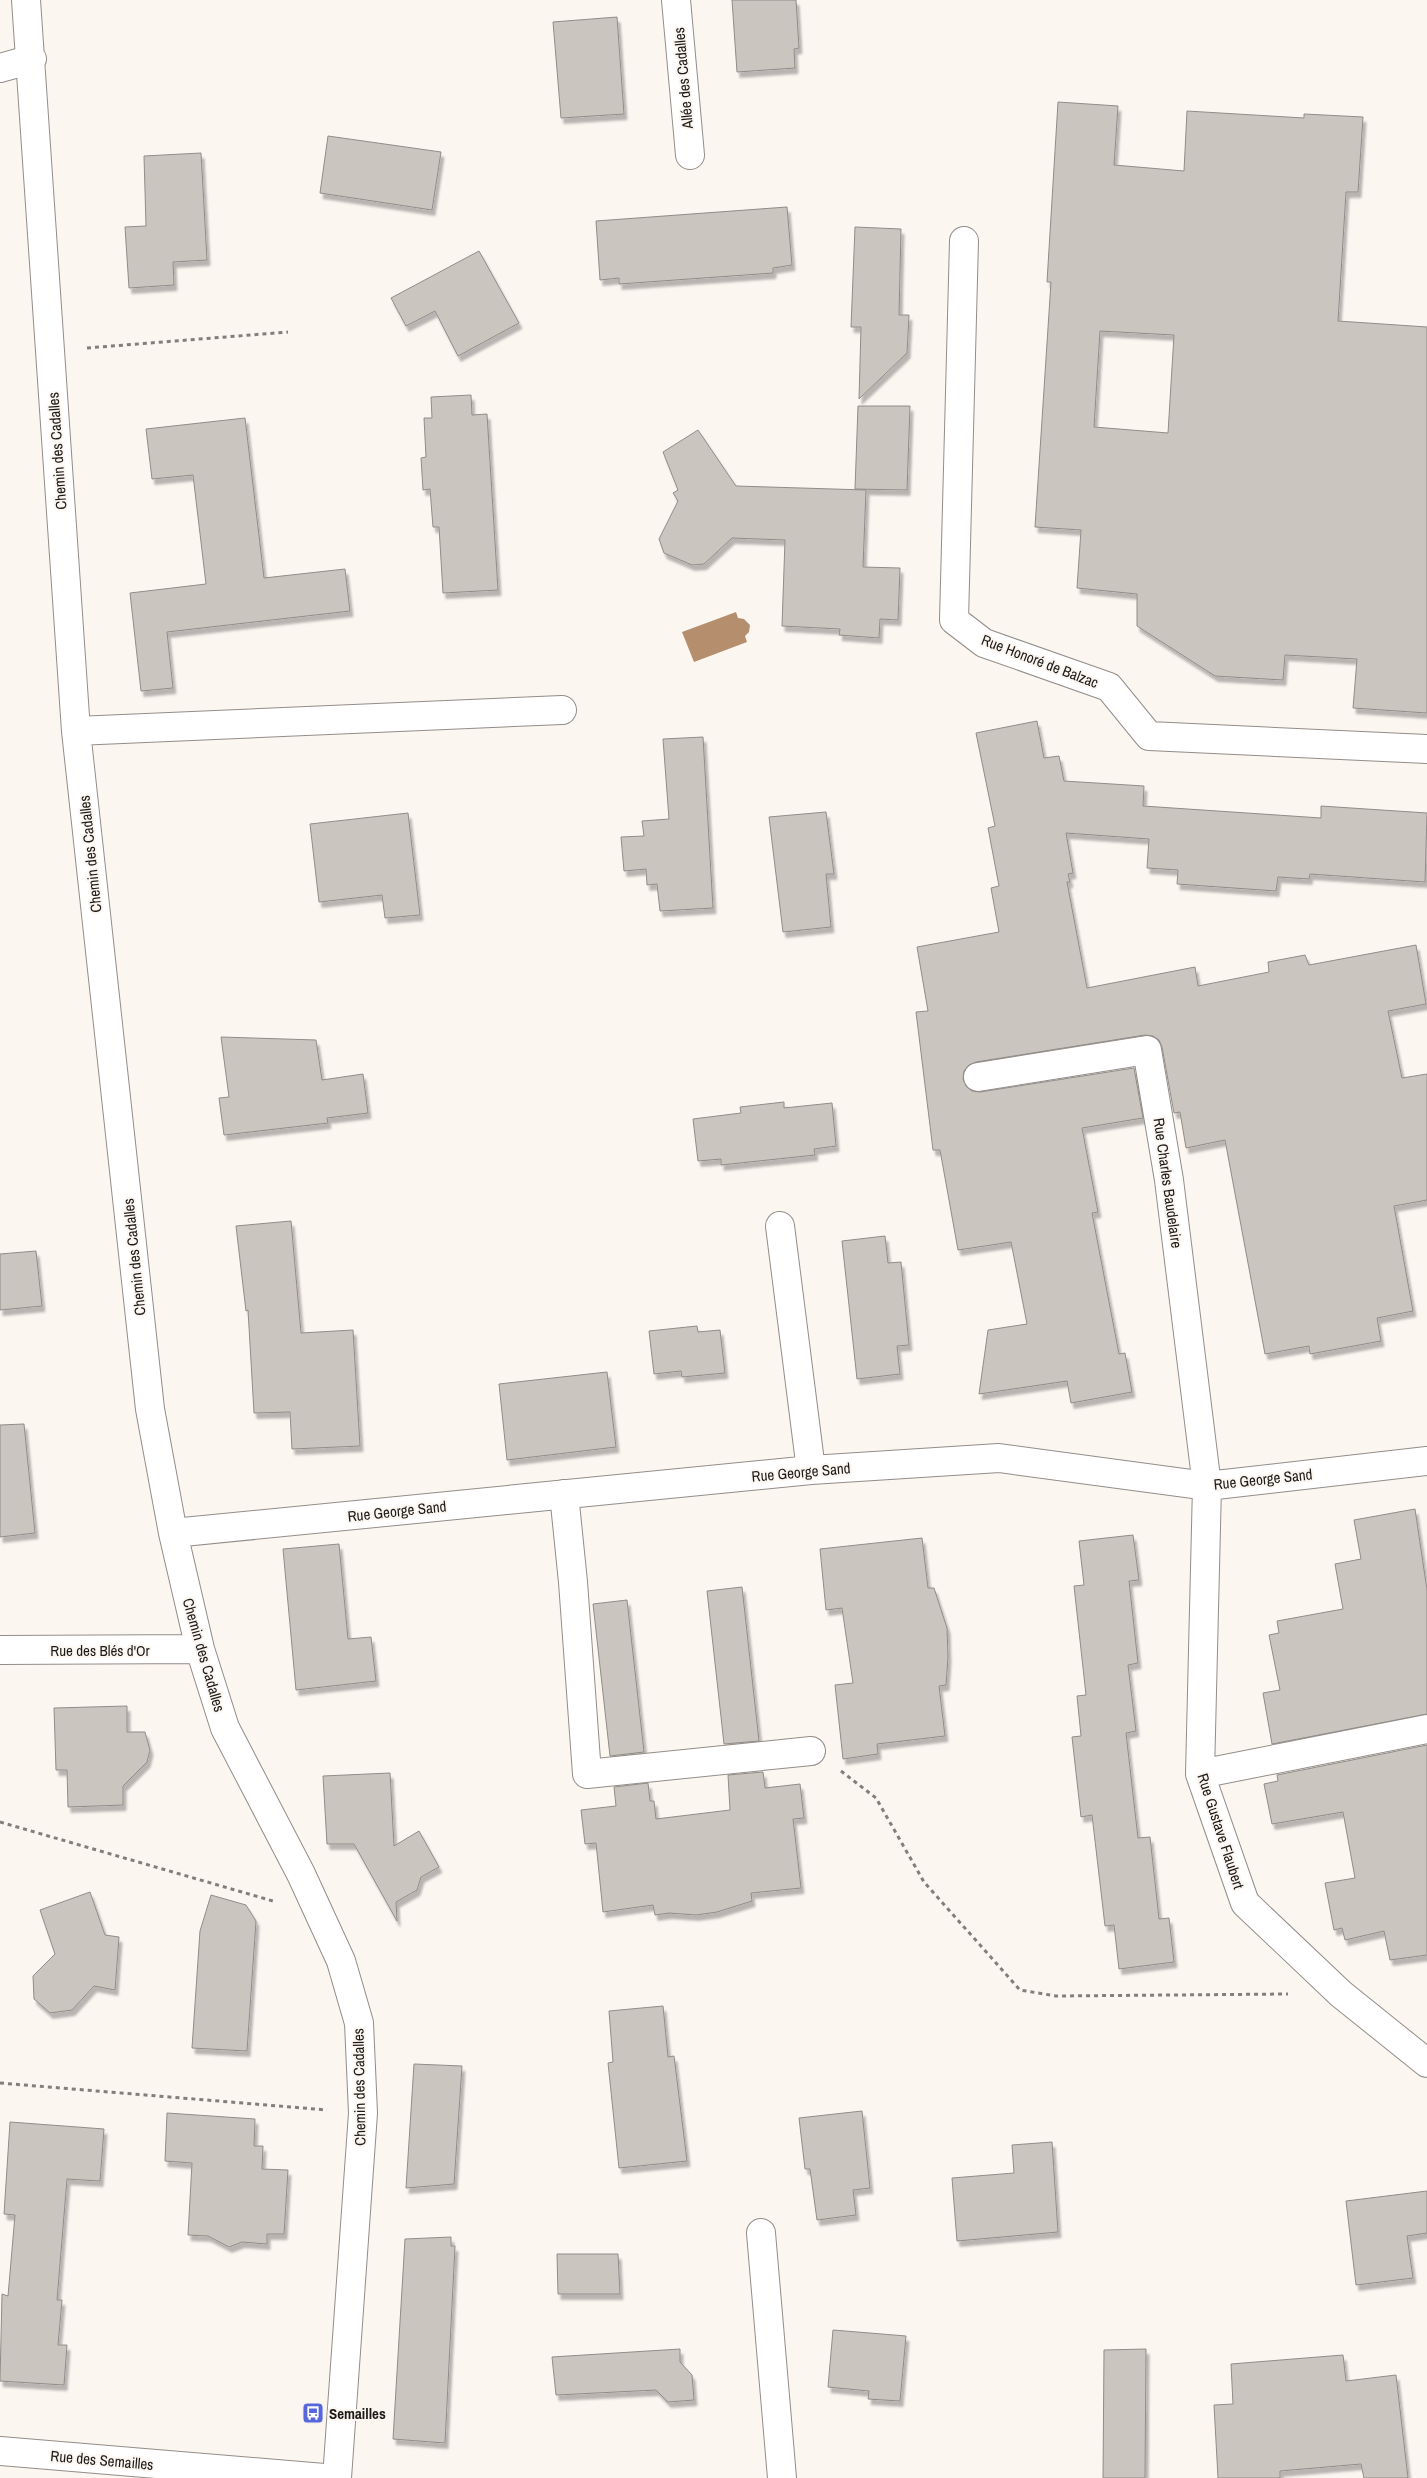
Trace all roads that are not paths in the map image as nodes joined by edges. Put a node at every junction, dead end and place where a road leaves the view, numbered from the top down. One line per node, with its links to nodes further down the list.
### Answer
1 (26, 0): 3 (street, Chemin des Cadalles)
2 (676, 0): 5 (street, Allée des Cadalles)
3 (32, 59): 4 (street); 8 (street, Chemin des Cadalles)
4 (0, 68)
5 (690, 155)
6 (964, 241): 9 (street, Rue Honoré de Balzac)
7 (562, 710): 8 (street)
8 (76, 731): 16 (street, Chemin des Cadalles)
9 (1427, 749)
10 (978, 1078): 14 (street, Rue Charles Baudelaire)
11 (780, 1226): 13 (street)
12 (1427, 1460): 14 (street, Rue George Sand)
13 (811, 1470): 14 (street, Rue George Sand); 15 (street, Rue George Sand)
14 (1207, 1486): 21 (street, Rue Gustave Flaubert)
15 (564, 1494): 16 (street, Rue George Sand); 20 (street)
16 (173, 1533): 17 (street, Chemin des Cadalles)
17 (200, 1649): 18 (street, Rue des Blés d'Or); 26 (street, Chemin des Cadalles)
18 (0, 1650)
19 (1427, 1729): 21 (street)
20 (811, 1751)
21 (1200, 1774): 22 (street, Rue Gustave Flaubert)
22 (1427, 2063)
23 (761, 2233): 27 (street)
24 (0, 2451): 25 (street, Rue des Semailles)
25 (324, 2478)
26 (337, 2478)
27 (782, 2478)

